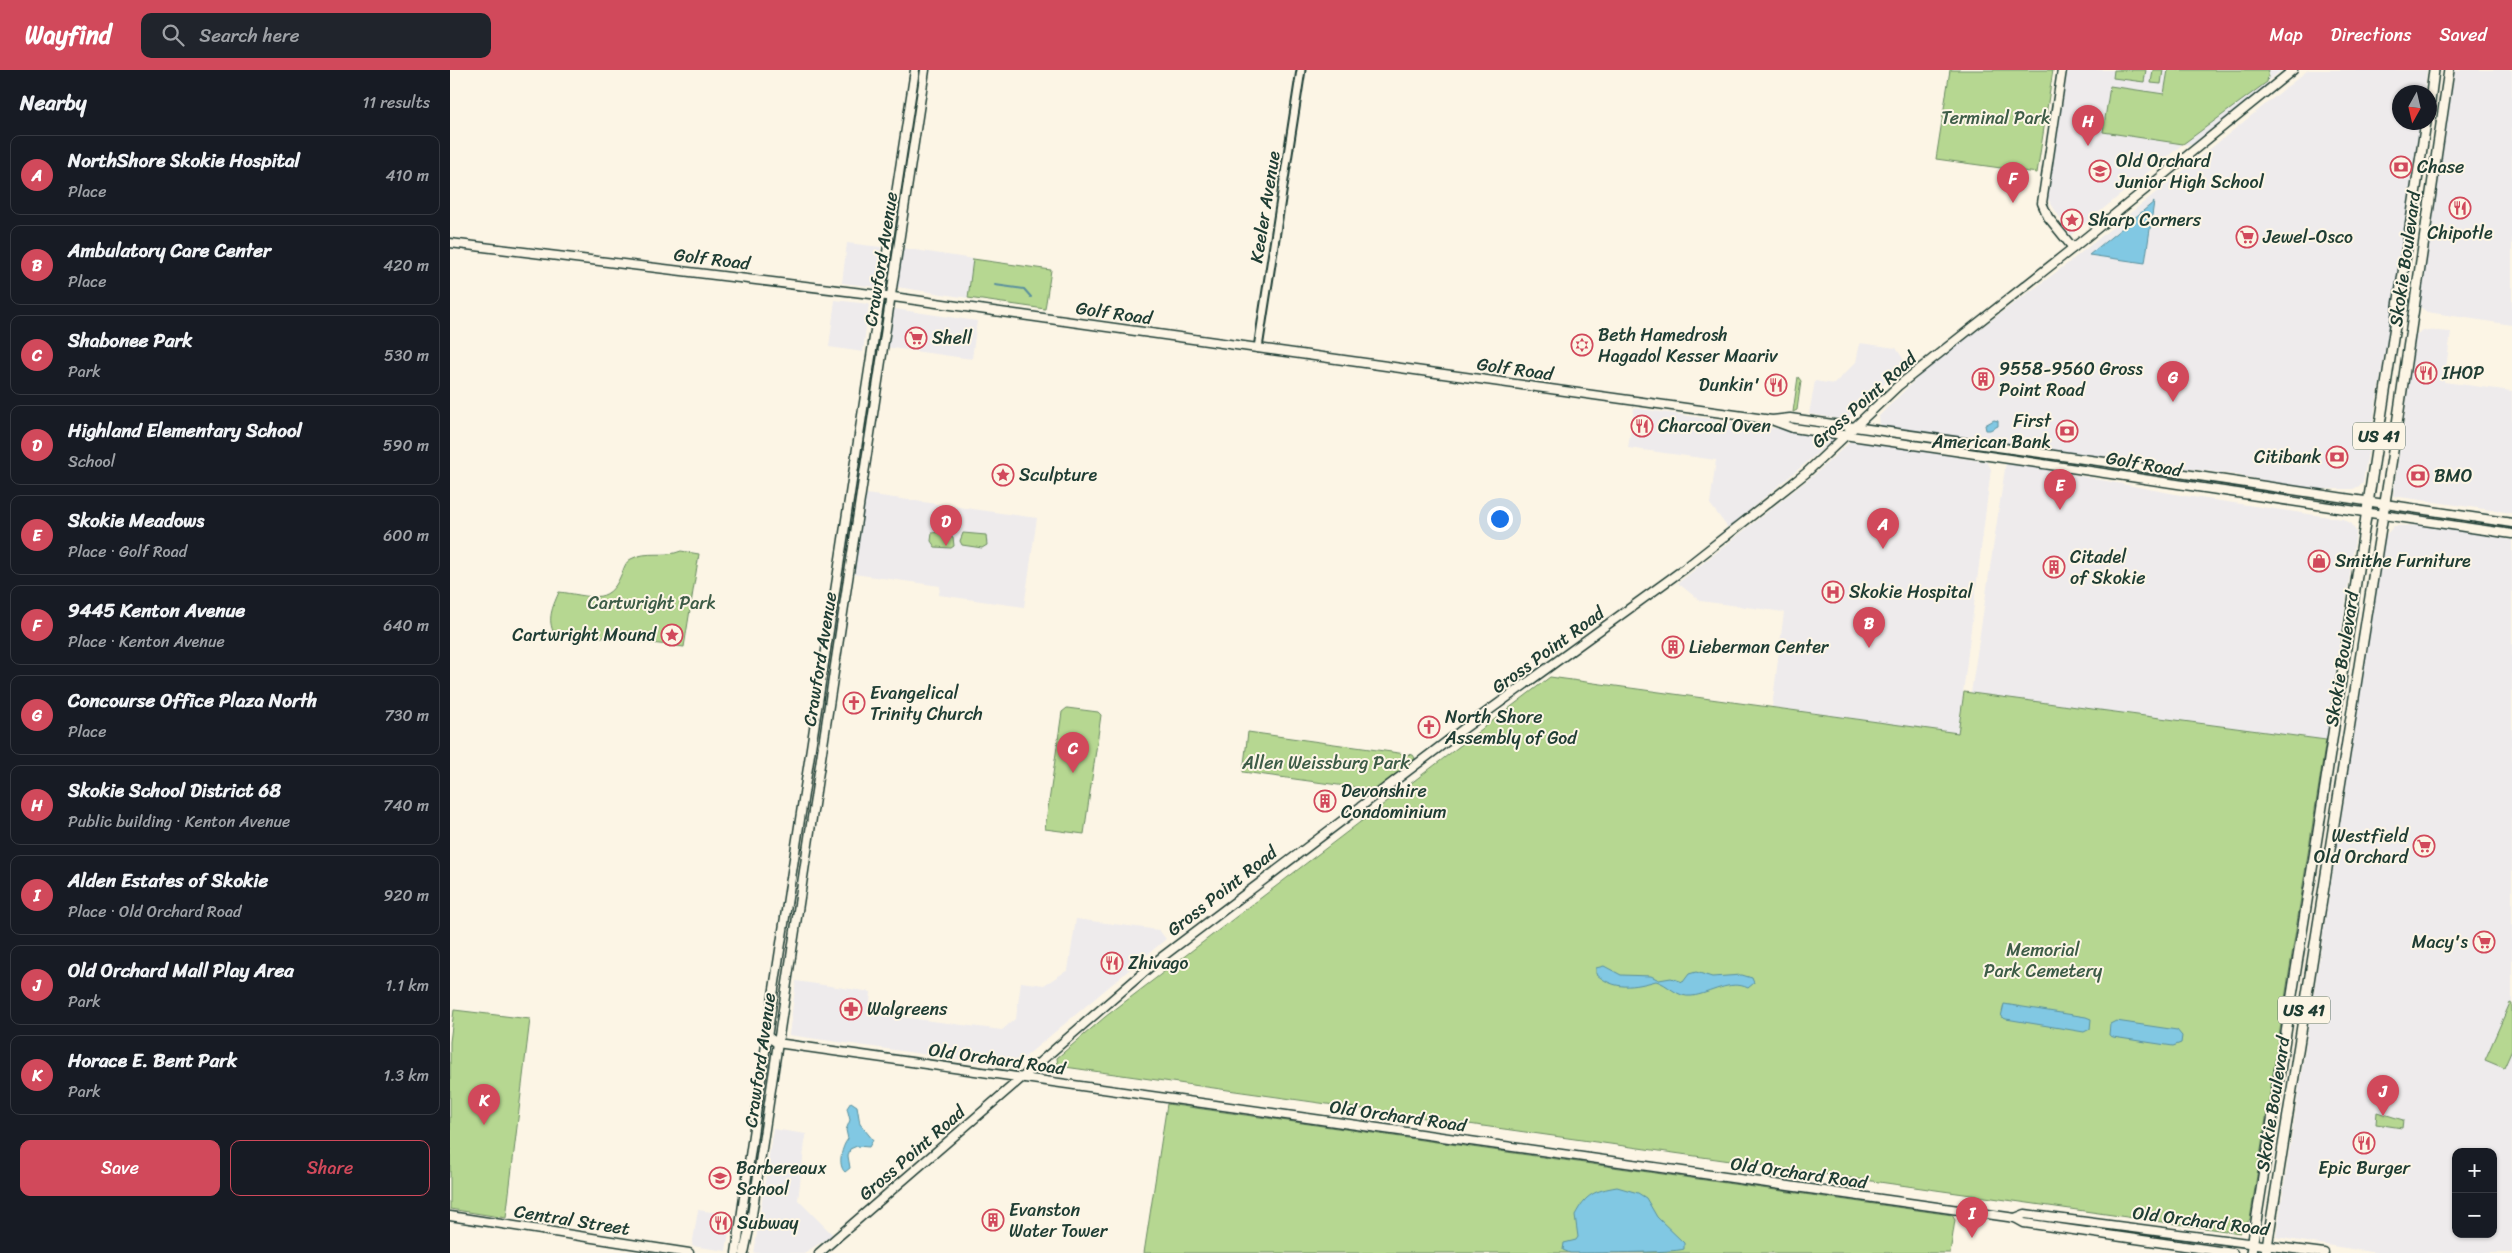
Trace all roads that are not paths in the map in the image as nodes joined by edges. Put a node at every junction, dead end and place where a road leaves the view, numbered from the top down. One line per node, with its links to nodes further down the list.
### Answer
1 (915, 70): 12 (main road, Crawford Avenue)
2 (925, 70): 13 (main road, Crawford Avenue)
3 (1301, 70): 14 (street, Keeler Avenue)
4 (2062, 70): 11 (main road)
5 (2293, 70): 11 (main road, Gross Point Road)
6 (2434, 70): 8 (main road)
7 (2449, 70): 19 (main road, Skokie Boulevard / US 41)
8 (2432, 85)
9 (2425, 130): 18 (main road, Skokie Boulevard / US 41)
10 (450, 243): 12 (main road, Golf Road)
11 (2073, 248): 16 (main road, Gross Point Road)
12 (879, 295): 13 (main road, Golf Road); 24 (main road, Crawford Avenue)
13 (890, 297): 14 (main road, Golf Road); 25 (main road, Crawford Avenue)
14 (1258, 348): 15 (main road, Golf Road)
15 (1772, 420): 16 (main road, Golf Road); 17 (main road, Golf Road)
16 (1855, 428): 17 (main road, Gross Point Road); 18 (main road, Golf Road)
17 (1847, 436): 20 (main road, Golf Road); 27 (main road, Gross Point Road)
18 (2368, 501): 19 (main road, Golf Road); 20 (main road, Skokie Boulevard / US 41)
19 (2385, 503): 21 (main road, Skokie Boulevard / US 41); 22 (main road, Golf Road)
20 (2366, 512): 21 (main road, Golf Road); 30 (main road, Skokie Boulevard / US 41)
21 (2383, 515): 23 (main road, Golf Road); 31 (main road, Skokie Boulevard / US 41)
22 (2512, 523)
23 (2512, 534)
24 (767, 1036): 25 (main road, Old Orchard Road); 26 (main road, Crawford Avenue)
25 (777, 1043): 26 (main road, Old Orchard Road); 27 (main road, Old Orchard Road); 34 (main road, Crawford Avenue)
26 (766, 1047): 33 (main road, Crawford Avenue)
27 (1022, 1077): 29 (main road, Old Orchard Road); 35 (main road, Gross Point Road)
28 (450, 1216): 32 (main road, Central Street)
29 (2015, 1218): 30 (main road, Old Orchard Road); 36 (main road, Old Orchard Road)
30 (2253, 1243): 31 (main road, Old Orchard Road); 37 (main road, Skokie Boulevard / US 41)
31 (2267, 1249): 38 (main road, Old Orchard Road)
32 (689, 1253)
33 (736, 1253)
34 (744, 1253)
35 (819, 1253)
36 (2233, 1253)
37 (2251, 1253)
38 (2324, 1253)

